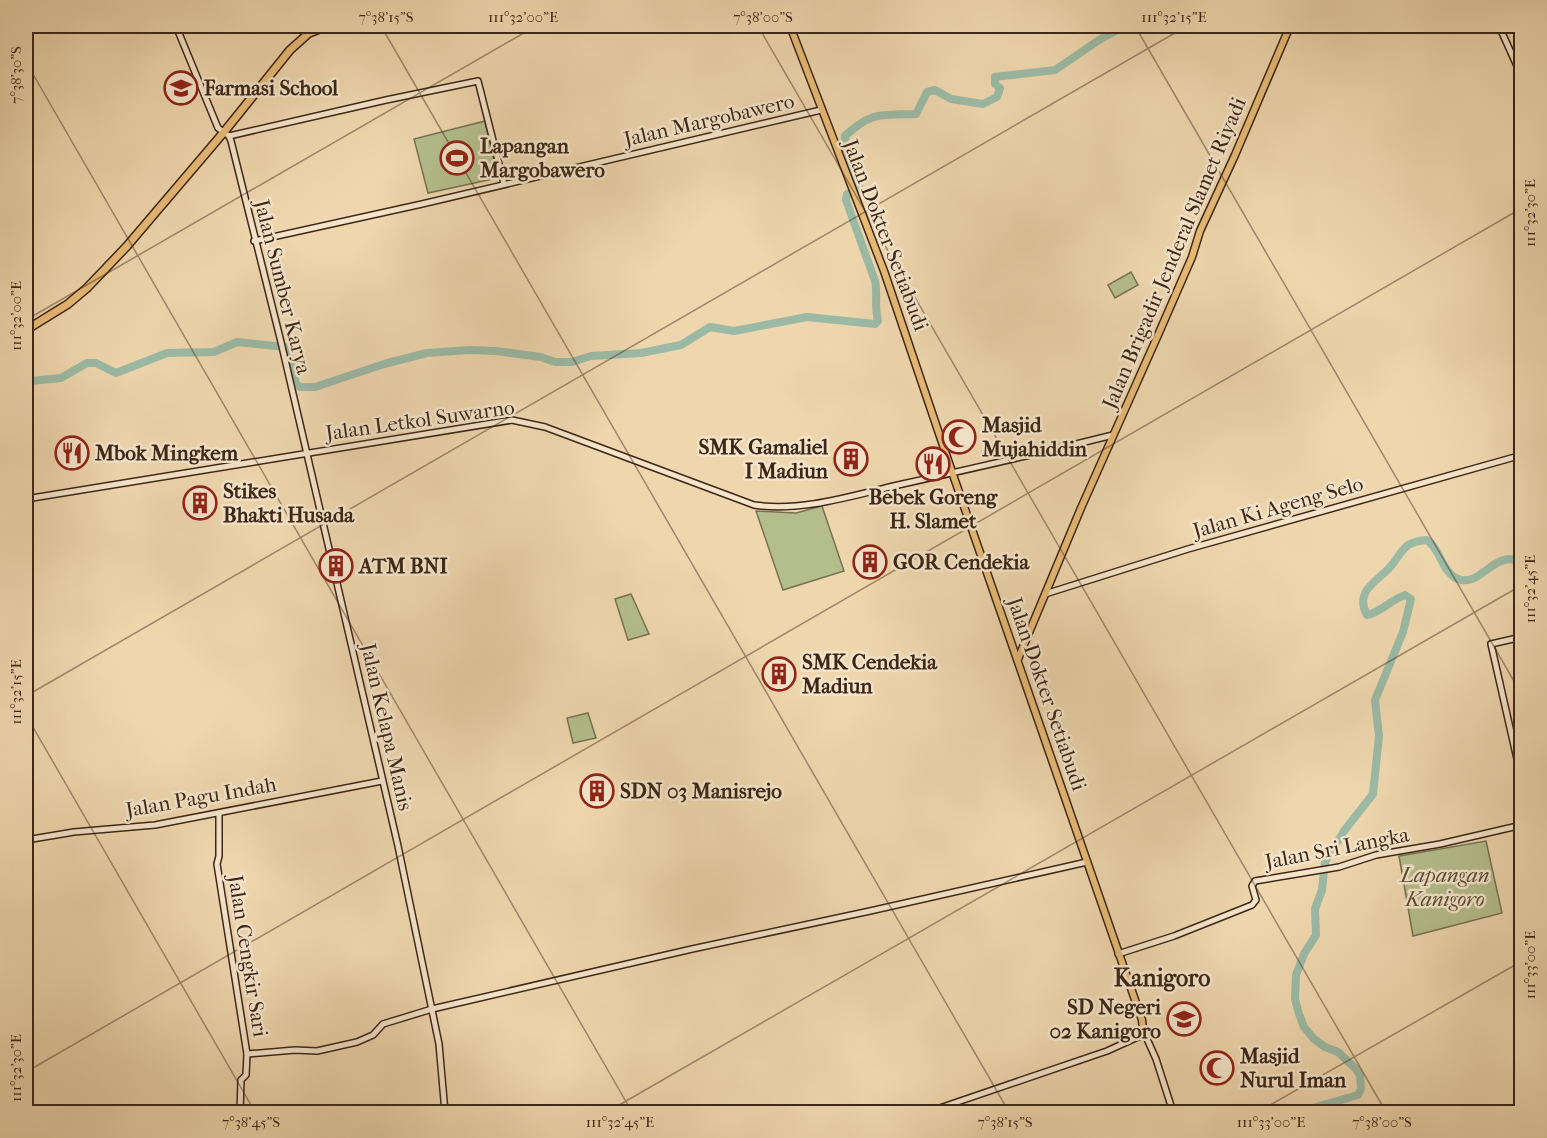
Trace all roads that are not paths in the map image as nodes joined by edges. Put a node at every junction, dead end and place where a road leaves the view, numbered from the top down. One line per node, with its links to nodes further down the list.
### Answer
1 (176, 26): 8 (street, Jalan Sumber Karya)
2 (327, 26): 8 (highway)
3 (790, 26): 7 (main road, Jalan Dokter Setiabudi)
4 (1290, 26): 12 (main road, Jalan Brigadir Jenderal Slamet Riyadi)
5 (1499, 26): 6 (street)
6 (1521, 77)
7 (821, 110): 9 (street, Jalan Margobawero); 15 (main road, Jalan Dokter Setiabudi)
8 (227, 134): 9 (street); 10 (street, Jalan Sumber Karya); 11 (highway)
9 (504, 184): 10 (street, Jalan Margobawero)
10 (254, 241): 13 (street, Jalan Sumber Karya)
11 (26, 330)
12 (1113, 435): 15 (street, Jalan Letkol Suwarno); 18 (main road, Jalan Brigadir Jenderal Slamet Riyadi)
13 (306, 453): 15 (street, Jalan Letkol Suwarno); 16 (street, Jalan Letkol Suwarno); 21 (street, Jalan Kelapa Manis)
14 (1521, 455): 18 (street, Jalan Ki Ageng Selo)
15 (952, 473): 20 (main road, Jalan Dokter Setiabudi)
16 (28, 498): 17 (street)
17 (26, 511)
18 (1045, 594): 20 (main road, Jalan Brigadir Jenderal Slamet Riyadi)
19 (1521, 637): 22 (street)
20 (1018, 659): 26 (main road, Jalan Dokter Setiabudi)
21 (382, 781): 23 (street, Jalan Pagu Indah); 28 (street, Jalan Kelapa Manis)
22 (1521, 781)
23 (219, 814): 25 (street, Jalan Pagu Indah); 30 (street, Jalan Cengkir Sari)
24 (1521, 825): 27 (street, Jalan Sri Langka)
25 (26, 840)
26 (1087, 862): 27 (main road, Jalan Dokter Setiabudi); 28 (street)
27 (1118, 954): 29 (main road, Jalan Dokter Setiabudi)
28 (432, 1009): 30 (street); 32 (street, Jalan Kelapa Manis)
29 (1141, 1033): 33 (street); 34 (street)
30 (247, 1054): 31 (street)
31 (240, 1113)
32 (445, 1113)
33 (928, 1113)
34 (1173, 1113)

